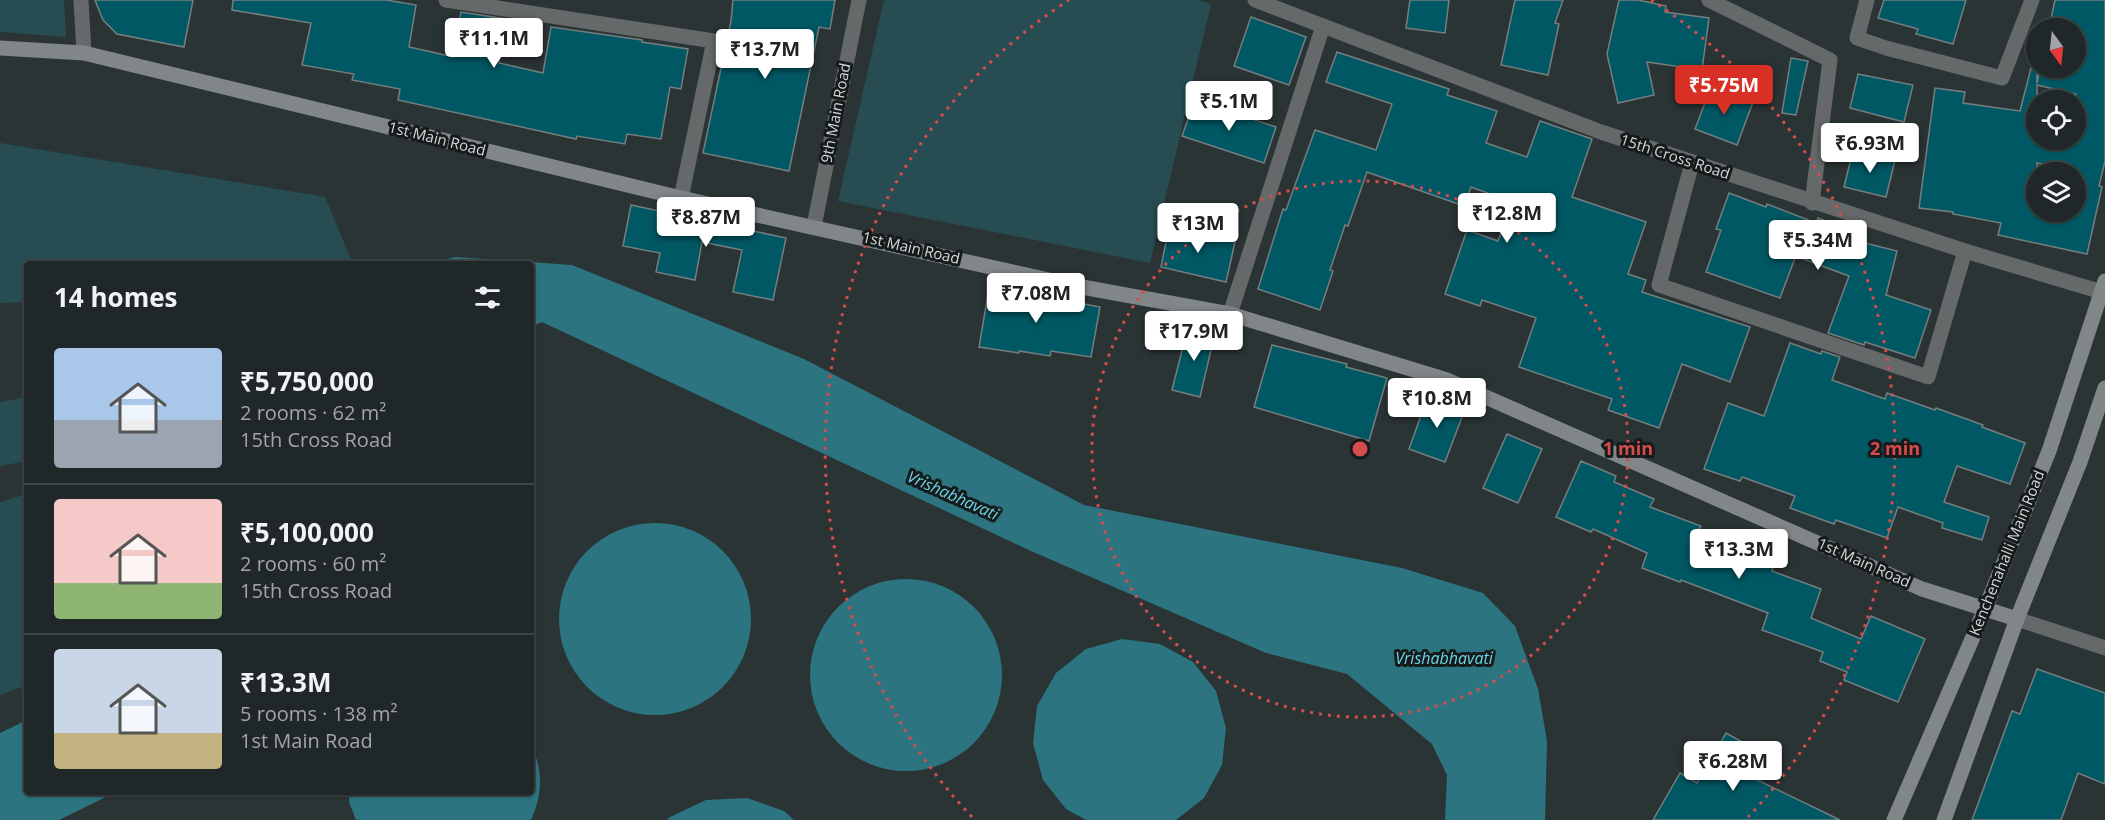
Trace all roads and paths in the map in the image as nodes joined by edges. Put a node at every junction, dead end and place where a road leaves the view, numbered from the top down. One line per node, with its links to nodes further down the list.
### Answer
1 (81, 0): 10 (street)
2 (446, 0): 12 (street)
3 (859, 0): 14 (street, 9th Main Road)
4 (1256, 0): 8 (street, 15th Cross Road)
5 (1709, 0): 13 (street)
6 (1867, 0): 7 (street)
7 (2032, 0)
8 (1323, 26): 11 (street, 15th Cross Road); 17 (street)
9 (0, 48): 10 (street, 1st Main Road)
10 (84, 53): 12 (street, 1st Main Road)
11 (1692, 163): 13 (street, 15th Cross Road); 15 (street)
12 (681, 198): 14 (street, 1st Main Road)
13 (1812, 203): 15 (street, 15th Cross Road)
14 (814, 226): 17 (street, 1st Main Road)
15 (1965, 251): 16 (street, 15th Cross Road)
16 (2104, 286): 19 (street, Kenchenahalli Main Road)
17 (1230, 314): 19 (street, 1st Main Road)
18 (2105, 388): 20 (street)
19 (1984, 609): 20 (street, 1st Main Road); 22 (street, Kenchenahalli Main Road)
20 (2017, 620): 21 (street); 23 (street)
21 (2105, 648)
22 (1894, 820)
23 (1944, 820)

